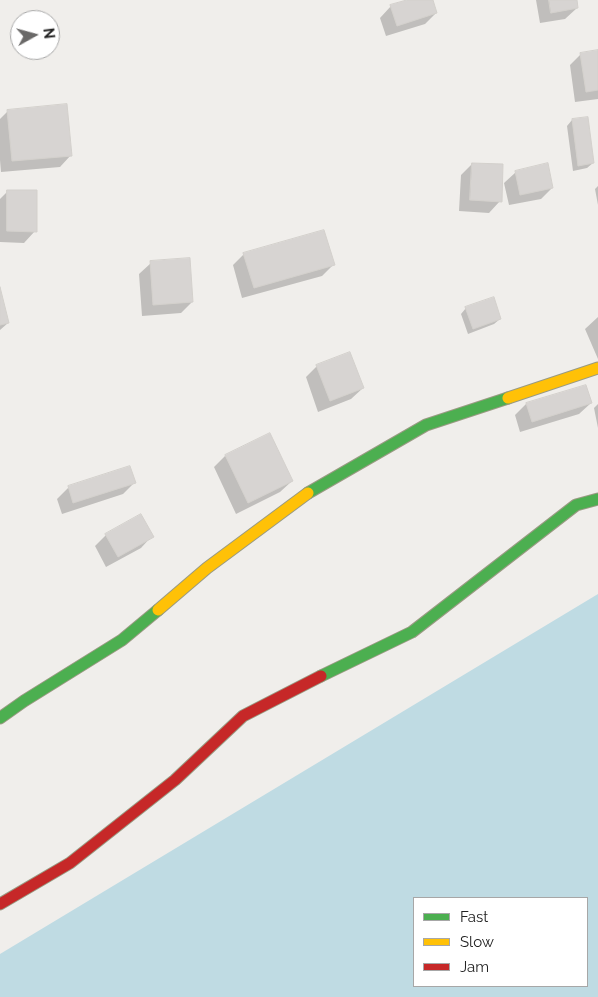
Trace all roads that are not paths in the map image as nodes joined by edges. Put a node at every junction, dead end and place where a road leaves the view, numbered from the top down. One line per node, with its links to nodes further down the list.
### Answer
1 (598, 368): 3 (street)
2 (598, 499): 4 (street)
3 (0, 718)
4 (0, 904)

